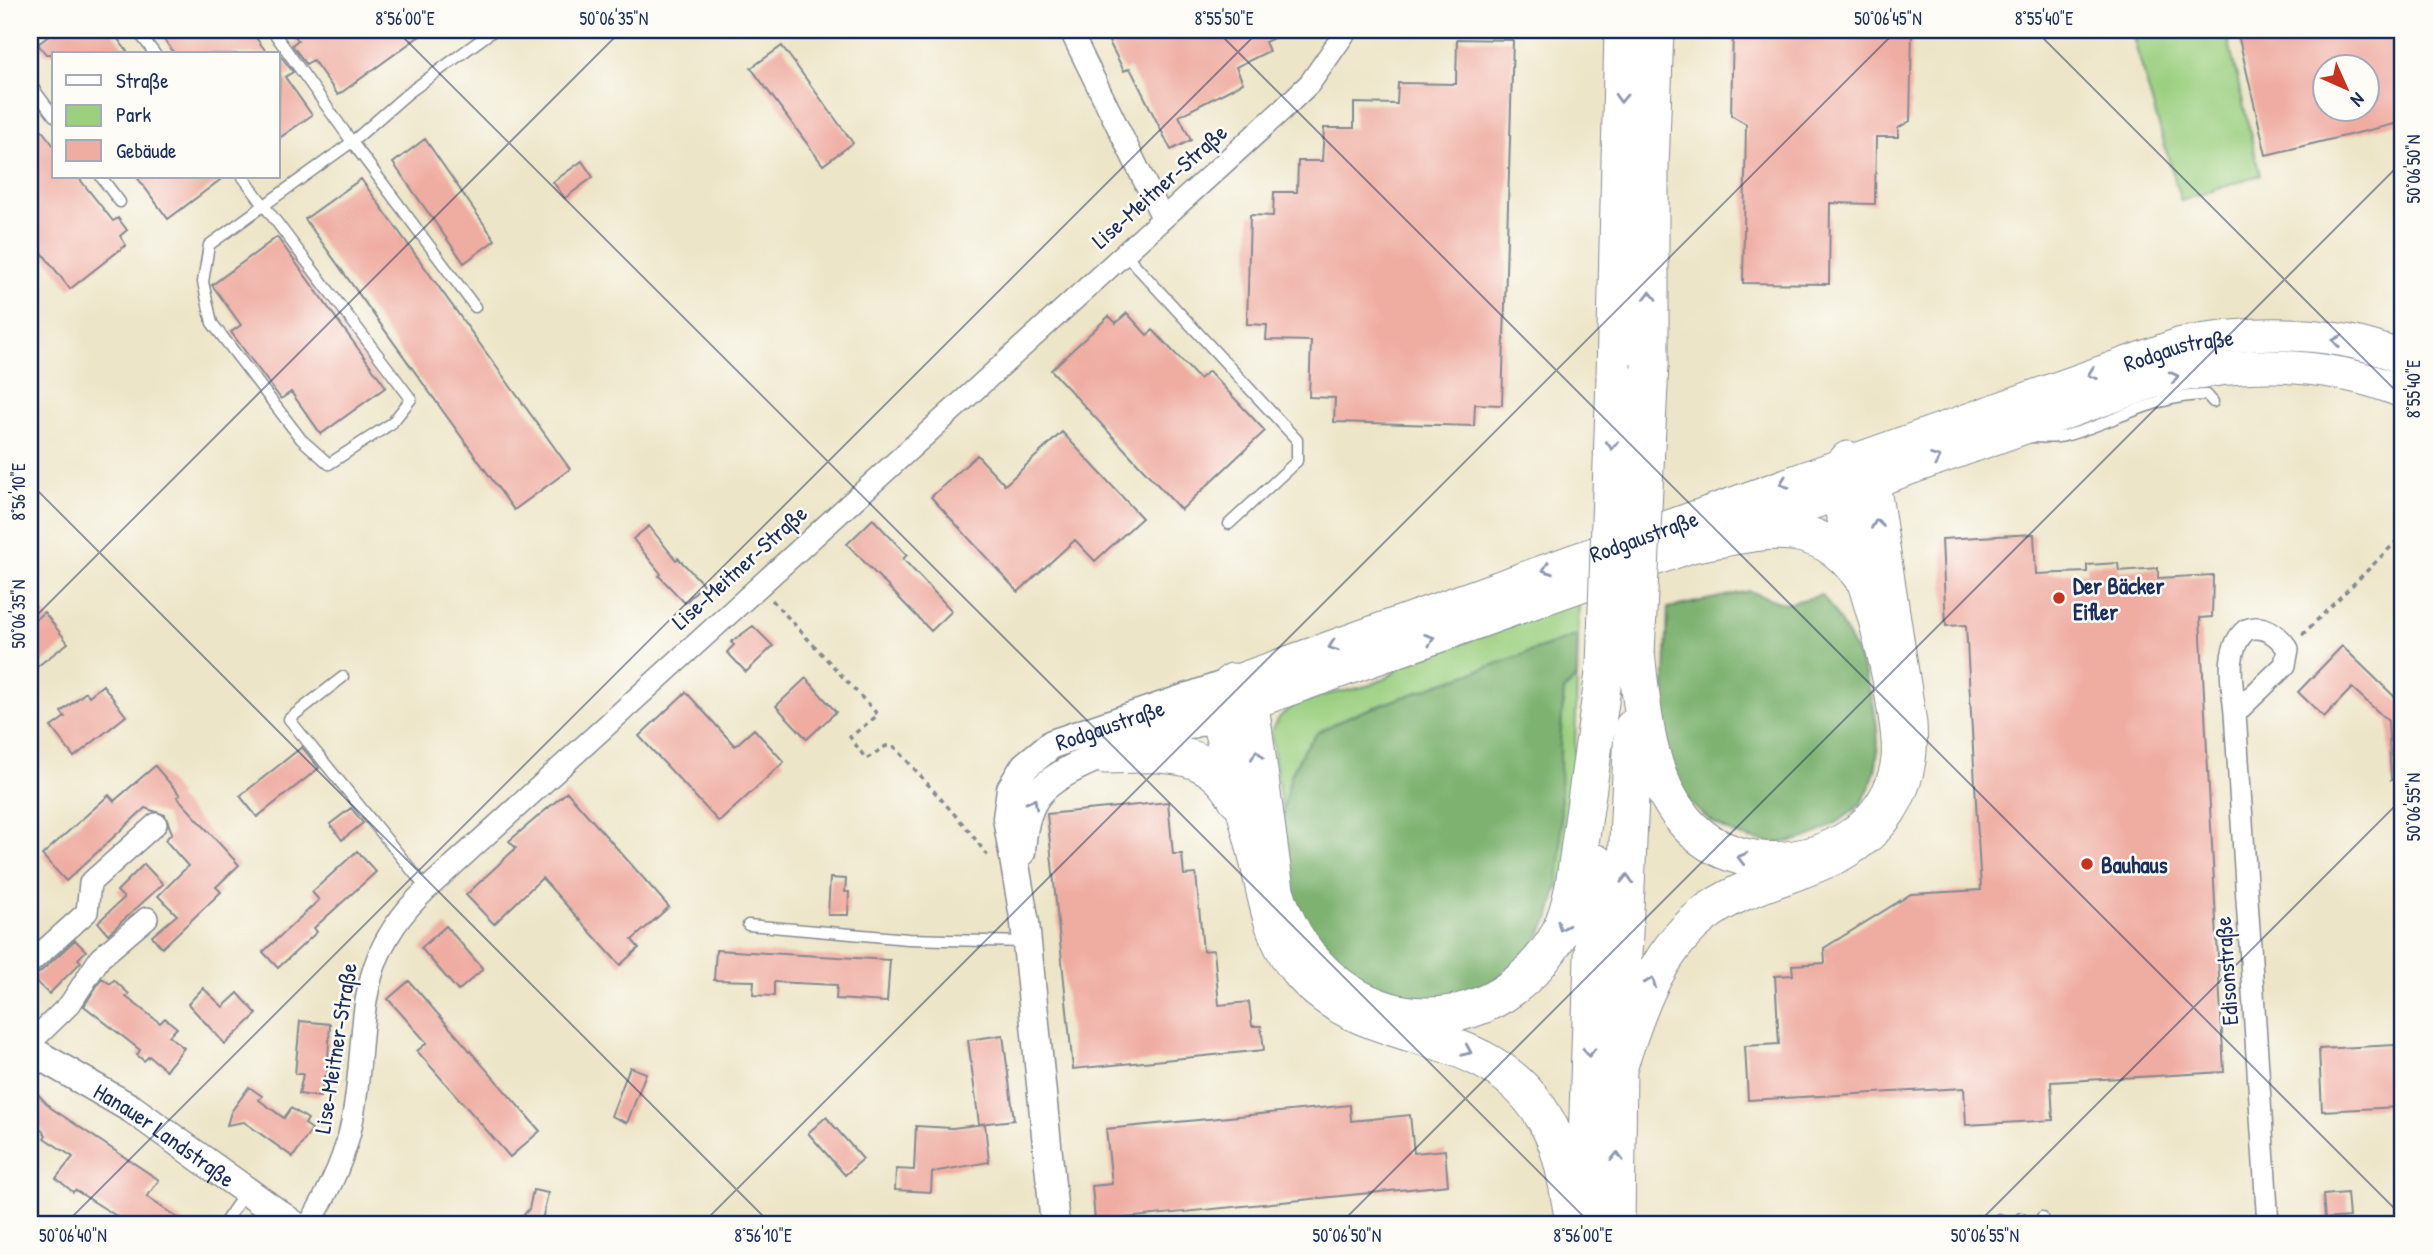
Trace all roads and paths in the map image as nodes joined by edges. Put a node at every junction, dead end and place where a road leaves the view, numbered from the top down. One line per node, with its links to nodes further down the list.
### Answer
1 (137, 30): 8 (lane)
2 (272, 30): 11 (lane)
3 (494, 30): 11 (lane)
4 (1070, 30): 16 (street)
5 (1347, 30): 16 (street, Lise-Meitner-Straße)
6 (1623, 30): 32 (highway, one-way to 32, bridge)
7 (1655, 30): 32 (highway, one-way to 7, bridge)
8 (154, 52)
9 (30, 84): 10 (lane)
10 (52, 113)
11 (352, 142): 15 (lane); 18 (lane)
12 (101, 178): 14 (lane)
13 (244, 178): 15 (lane)
14 (120, 202)
15 (264, 206): 15 (lane)
16 (1163, 217): 17 (street, Lise-Meitner-Straße)
17 (1124, 253): 26 (lane); 30 (street, Lise-Meitner-Straße)
18 (475, 307)
19 (2403, 358): 25 (main road, Rodgaustraße, one-way to 25)
20 (2403, 392): 22 (main road, Rodgaustraße, one-way to 20)
21 (2213, 402): 22 (lane)
22 (1997, 437): 25 (main road, Rodgaustraße, one-way to 22)
23 (2403, 459): 24 (path)
24 (2394, 461)
25 (1852, 478): 28 (main road, Rodgaustraße); 29 (highway); 34 (main road, Rodgaustraße, one-way to 34); 48 (highway, one-way to 25)
26 (1229, 524)
27 (2403, 535): 31 (path)
28 (1696, 543): 29 (highway); 34 (main road, Rodgaustraße, one-way to 28)
29 (1865, 580): 32 (highway, one-way to 32)
30 (758, 585): 39 (path); 40 (street, Lise-Meitner-Straße)
31 (2288, 649): 35 (street); 35 (street, Edisonstraße)
32 (1620, 660): 34 (highway, one-way to 34); 48 (highway, one-way to 32); 55 (highway, one-way to 55)
33 (343, 677): 40 (lane)
34 (1234, 700): 36 (street, Rodgaustraße); 37 (highway); 41 (street, Rodgaustraße)
35 (2235, 713): 57 (street, Edisonstraße)
36 (1105, 755): 37 (highway); 41 (street, Rodgaustraße, one-way to 36)
37 (1247, 818): 54 (highway, one-way to 54)
38 (156, 824): 45 (street)
39 (993, 865)
40 (427, 889): 52 (street, Lise-Meitner-Straße)
41 (1022, 893): 44 (street, Rodgaustraße)
42 (147, 918): 46 (street)
43 (748, 925): 44 (lane)
44 (1027, 942): 53 (street, Rodgaustraße)
45 (30, 963)
46 (30, 1043)
47 (30, 1050): 49 (street, Hanauer Landstraße)
48 (1618, 1069): 56 (highway, one-way to 48)
49 (246, 1191): 50 (lane); 51 (street, Hanauer Landstraße)
50 (223, 1225)
51 (294, 1225)
52 (309, 1225)
53 (1055, 1225)
54 (1575, 1225)
55 (1585, 1225)
56 (1616, 1225)
57 (2268, 1225)

